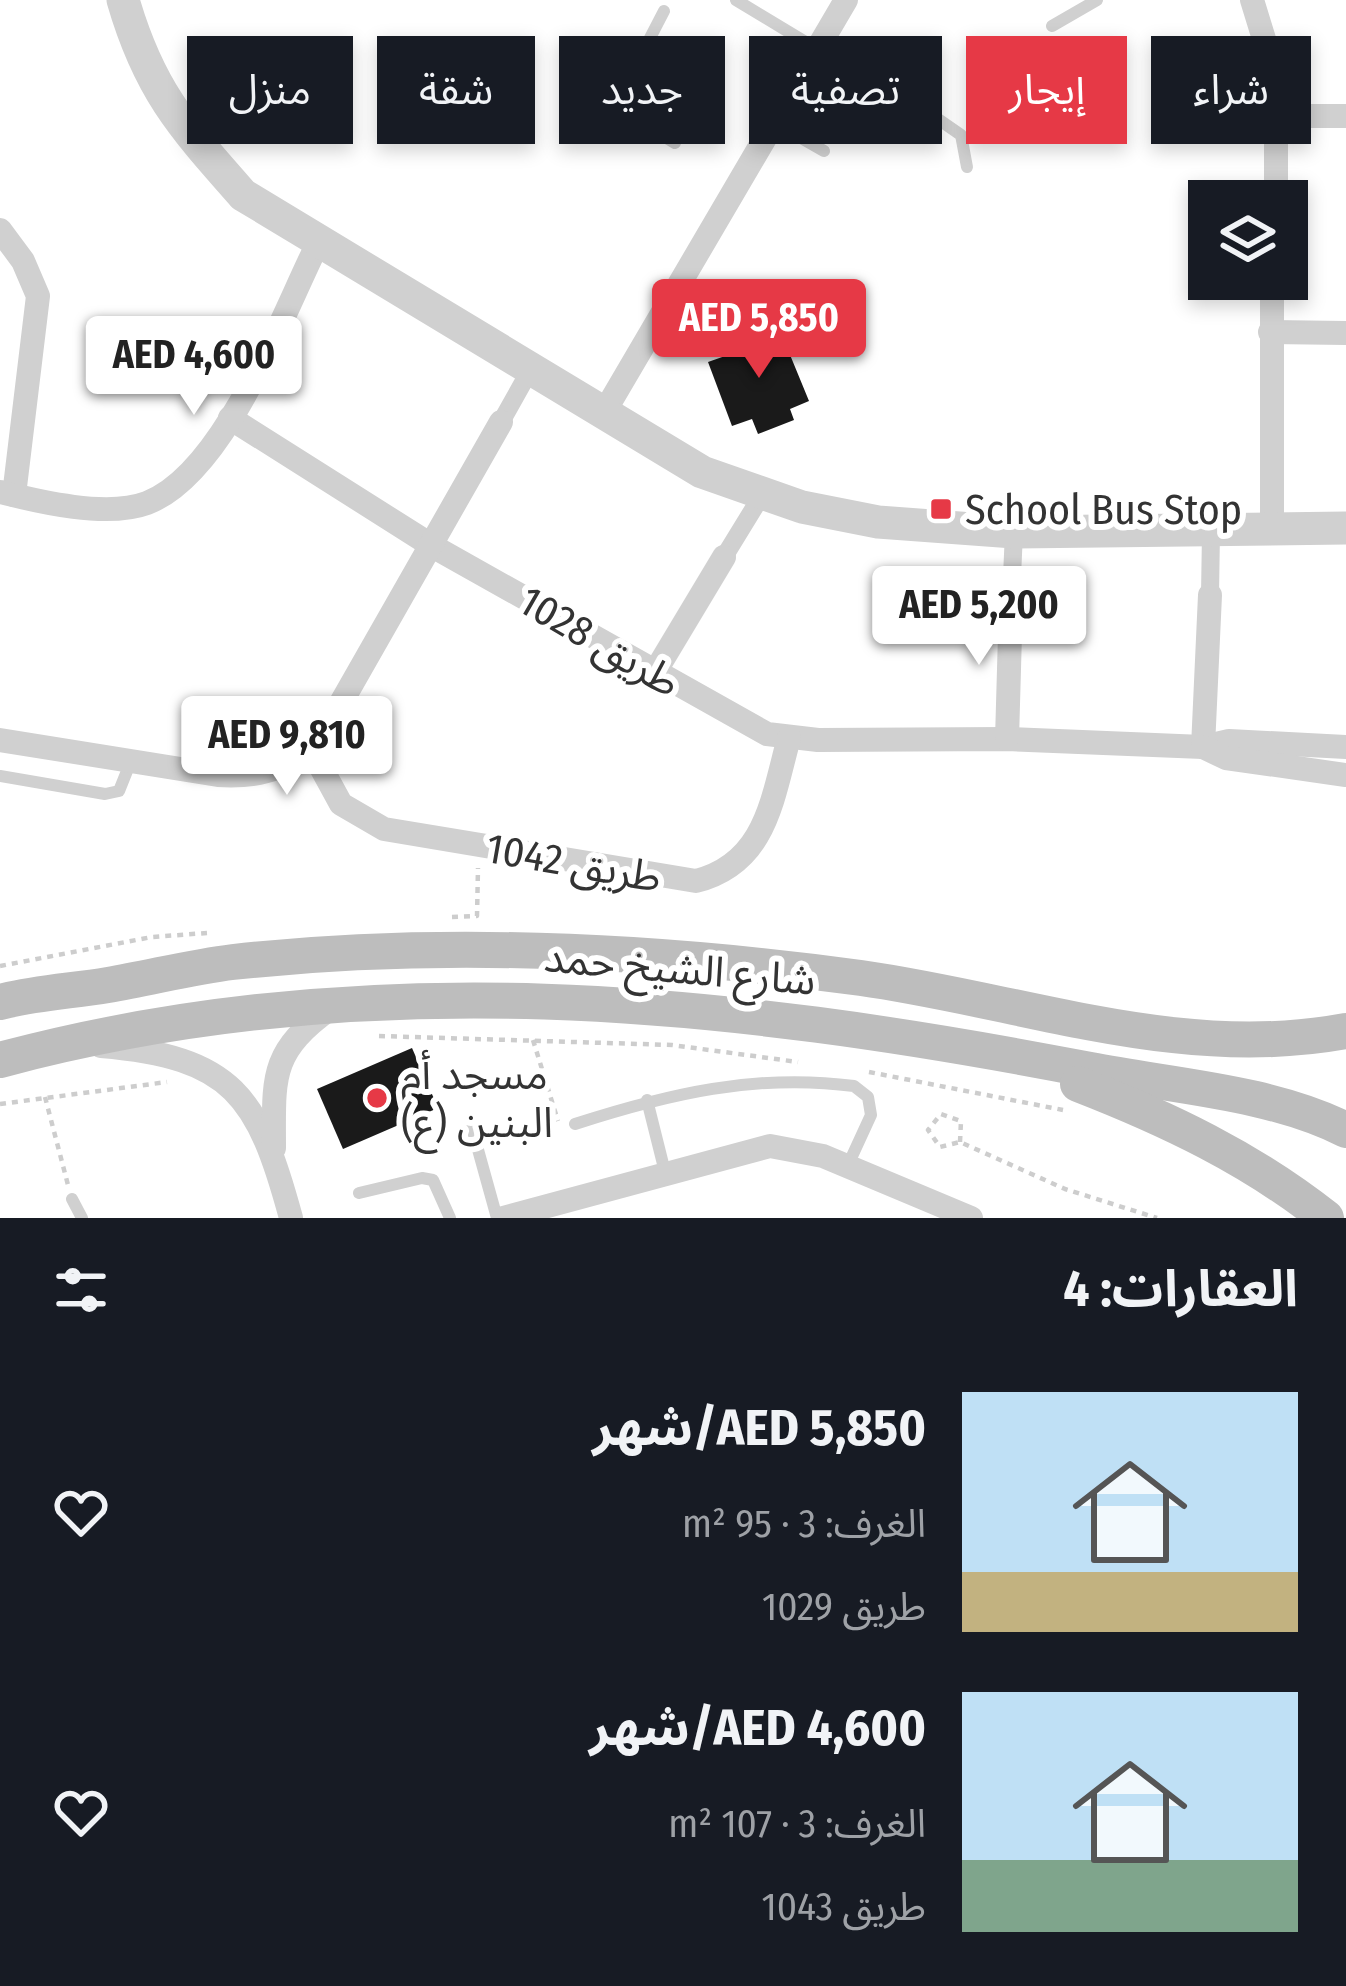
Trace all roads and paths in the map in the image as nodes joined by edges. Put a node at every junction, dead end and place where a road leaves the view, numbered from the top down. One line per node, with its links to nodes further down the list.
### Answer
1 (123, 0): 22 (street)
2 (846, 0): 10 (street)
3 (1096, 0): 7 (lane)
4 (1252, 0): 11 (street)
5 (746, 2): 9 (lane)
6 (664, 11): 8 (lane)
7 (1052, 26)
8 (651, 36)
9 (797, 36)
10 (825, 36)
11 (1268, 36)
12 (1311, 116): 13 (street)
13 (1346, 116)
14 (942, 121): 19 (lane)
15 (761, 144): 27 (street)
16 (812, 144): 18 (lane)
17 (1279, 144): 20 (street)
18 (824, 151)
19 (967, 167)
20 (1277, 180)
21 (0, 230): 30 (street)
22 (318, 244): 26 (street); 28 (street)
23 (1272, 300): 24 (street)
24 (1270, 332): 25 (street); 33 (street)
25 (1346, 333)
26 (529, 371): 27 (street); 29 (street)
27 (602, 416): 31 (street)
28 (230, 418): 30 (street); 36 (street, طريق 1028)
29 (502, 422): 36 (street)
30 (7, 493)
31 (762, 495): 34 (street); 37 (street)
32 (1346, 528): 33 (street)
33 (1272, 529): 35 (street)
34 (1014, 532): 35 (street); 39 (street)
35 (1211, 532): 38 (street)
36 (434, 547): 40 (street, طريق 1028); 48 (street)
37 (724, 556): 40 (street)
38 (1210, 595): 45 (street)
39 (1011, 599): 43 (street)
40 (655, 672): 42 (street, طريق 1028)
41 (1346, 730): 46 (street)
42 (789, 739): 43 (street, طريق 1028); 52 (street, طريق 1042)
43 (1007, 739): 45 (street, طريق 1028)
44 (0, 740): 49 (street)
45 (1203, 747): 46 (street, طريق 1028); 50 (street, طريق 1028)
46 (1320, 747): 47 (street, طريق 1028)
47 (1346, 747)
48 (310, 749): 49 (street); 52 (street, طريق 1042)
49 (131, 761): 51 (lane)
50 (1339, 775)
51 (0, 776)
52 (478, 845): 53 (path)
53 (477, 916)
54 (5, 1000): 56 (main road, شارع الشيخ حمد)
55 (341, 1001): 58 (main road, شارع الشيخ حمد); 59 (main road, شارع الشيخ حمد); 69 (street)
56 (1346, 1031)
57 (532, 1038): 65 (path)
58 (63, 1042): 60 (main road, شارع الشيخ حمد); 61 (street)
59 (990, 1050): 67 (main road, شارع الشيخ حمد); 80 (main road)
60 (0, 1060)
61 (218, 1076): 62 (path); 69 (street)
62 (45, 1097): 64 (path); 73 (path)
63 (647, 1100): 65 (lane); 70 (lane); 71 (lane)
64 (0, 1104)
65 (575, 1124)
66 (472, 1128): 77 (lane)
67 (1346, 1130)
68 (960, 1142): 68 (path); 79 (path)
69 (274, 1156): 75 (street)
70 (847, 1166): 71 (street); 78 (street)
71 (665, 1172): 77 (street)
72 (359, 1193): 76 (lane)
73 (72, 1199): 74 (lane)
74 (82, 1218)
75 (291, 1218)
76 (451, 1218)
77 (500, 1218)
78 (971, 1218)
79 (1157, 1218)
80 (1326, 1218)

